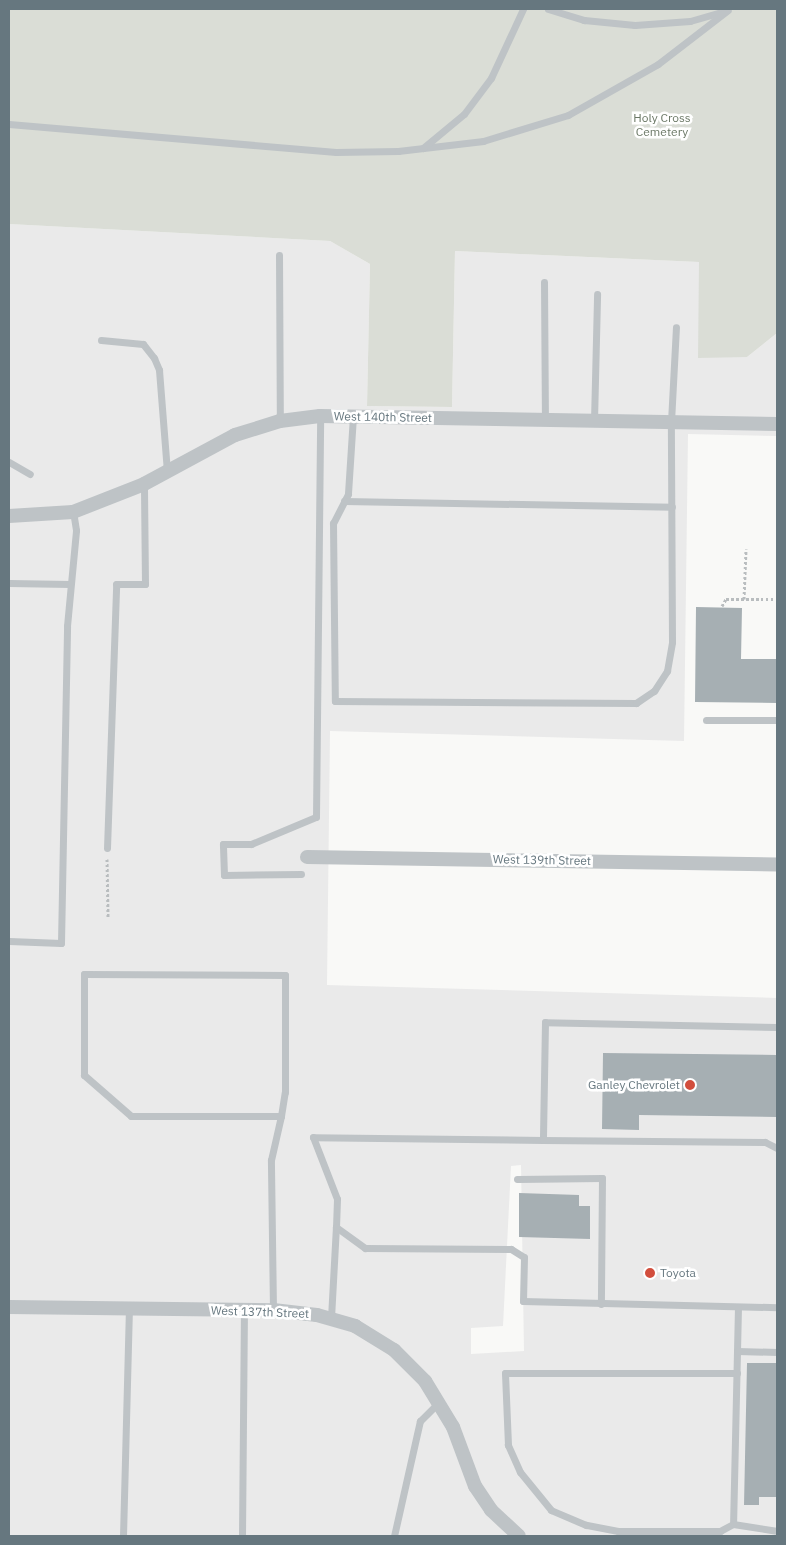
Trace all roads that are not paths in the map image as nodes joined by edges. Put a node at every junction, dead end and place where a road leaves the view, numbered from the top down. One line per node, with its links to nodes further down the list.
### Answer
1 (523, 9): 5 (lane)
2 (548, 9): 3 (lane)
3 (728, 9): 5 (lane)
4 (9, 124): 5 (lane)
5 (422, 148)
6 (279, 255): 14 (lane)
7 (544, 282): 13 (lane)
8 (597, 294): 15 (lane)
9 (676, 327): 16 (lane)
10 (101, 340): 19 (lane)
11 (320, 416): 12 (street, West 140th Street); 14 (street, West 140th Street); 33 (lane)
12 (353, 416): 13 (street, West 140th Street); 22 (lane)
13 (545, 420): 15 (street, West 140th Street)
14 (280, 421): 19 (street, West 140th Street)
15 (594, 421): 16 (street, West 140th Street)
16 (671, 422): 17 (street, West 140th Street); 23 (lane)
17 (777, 424)
18 (9, 462): 20 (lane)
19 (167, 471): 21 (street, West 140th Street)
20 (30, 474)
21 (144, 484): 24 (street, West 140th Street); 30 (lane)
22 (344, 501): 23 (lane); 23 (lane)
23 (672, 507)
24 (74, 512): 25 (street, West 140th Street); 27 (lane)
25 (9, 516)
26 (9, 583): 27 (lane)
27 (70, 584): 34 (lane)
28 (706, 720): 29 (lane)
29 (777, 720)
30 (107, 848)
31 (307, 857): 32 (street, West 139th Street)
32 (777, 864)
33 (301, 874)
34 (9, 940)
35 (777, 1027): 37 (lane)
36 (280, 1116): 36 (lane); 47 (lane)
37 (543, 1140): 38 (lane); 40 (lane)
38 (777, 1148)
39 (517, 1179): 41 (lane)
40 (336, 1227): 41 (lane); 48 (lane)
41 (601, 1304): 43 (lane)
42 (9, 1307): 45 (street, West 137th Street)
43 (738, 1307): 44 (lane); 49 (lane)
44 (777, 1307)
45 (129, 1309): 46 (street, West 137th Street); 56 (lane)
46 (244, 1310): 47 (street, West 137th Street); 57 (lane)
47 (273, 1310): 48 (street, West 137th Street)
48 (332, 1318): 52 (street, West 137th Street)
49 (737, 1351): 50 (lane); 51 (lane)
50 (777, 1352)
51 (736, 1373): 53 (lane); 53 (lane)
52 (439, 1402): 58 (lane); 59 (street, West 137th Street)
53 (732, 1524): 55 (lane)
54 (777, 1531): 55 (lane)
55 (761, 1533)
56 (123, 1536)
57 (242, 1536)
58 (394, 1536)
59 (519, 1536)

